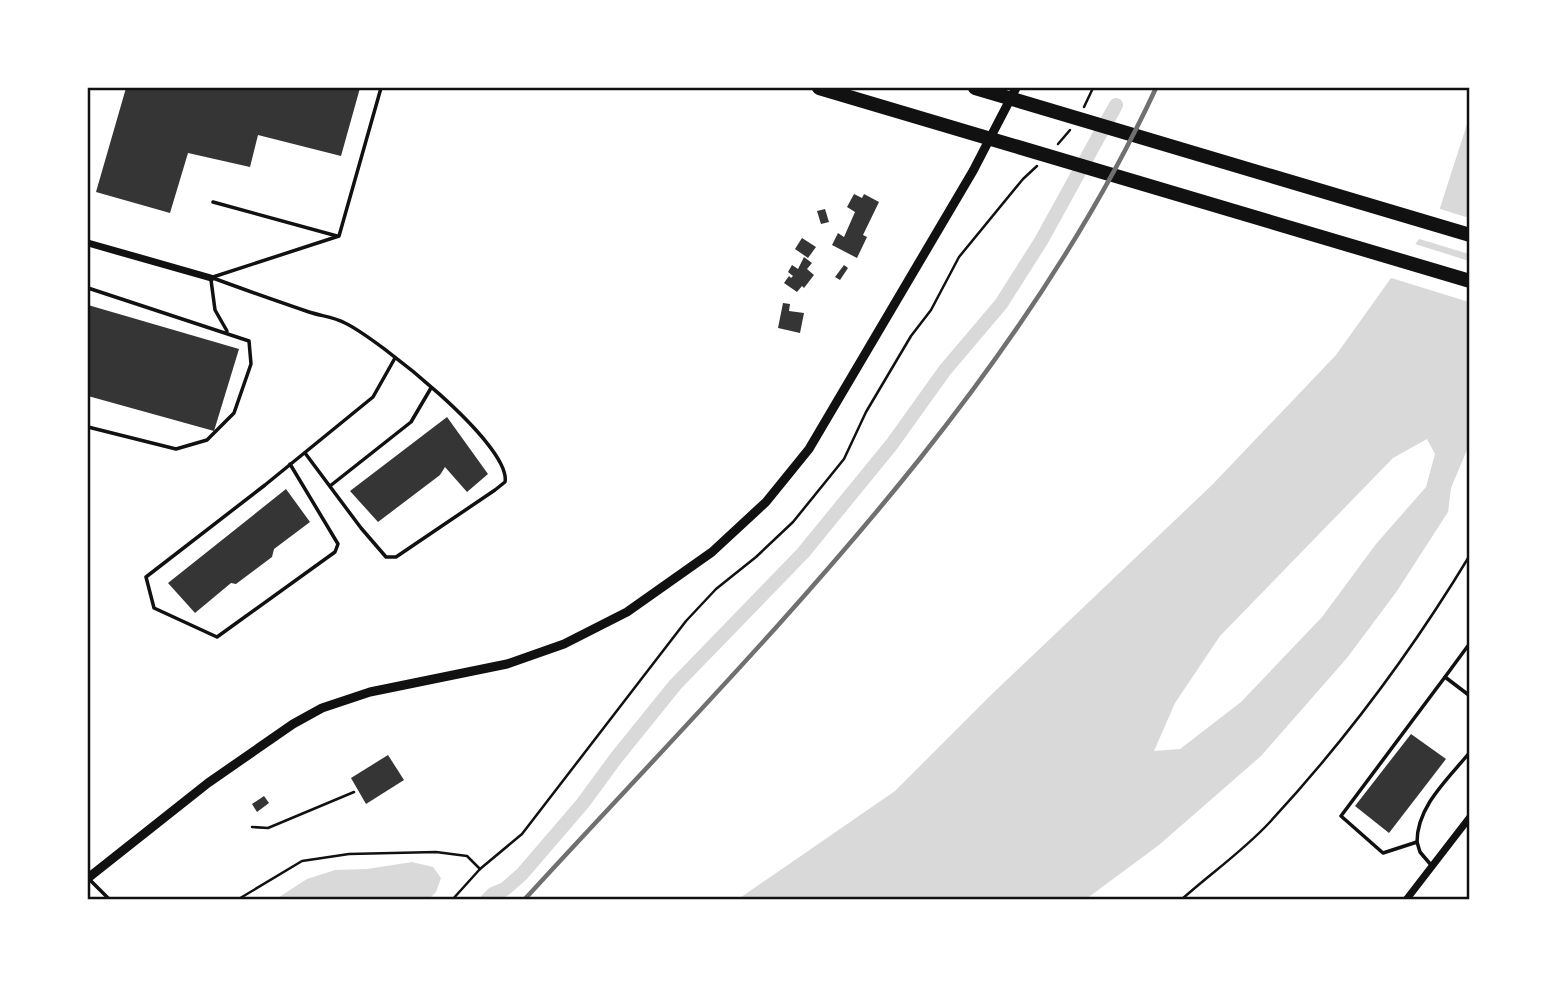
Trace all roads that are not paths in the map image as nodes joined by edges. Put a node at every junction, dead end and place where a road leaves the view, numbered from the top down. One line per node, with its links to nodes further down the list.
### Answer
1 (381, 88): 6 (lane)
2 (819, 88): 10 (highway)
3 (975, 88): 7 (highway)
4 (1016, 88): 26 (street)
5 (214, 202): 6 (lane)
6 (339, 236): 9 (lane)
7 (1469, 236)
8 (88, 243): 9 (street)
9 (211, 278): 12 (lane); 13 (lane)
10 (1469, 281)
11 (88, 288): 12 (lane)
12 (228, 333): 15 (lane)
13 (395, 358): 14 (lane); 16 (lane)
14 (431, 388): 18 (lane); 18 (lane)
15 (88, 427)
16 (304, 452): 17 (lane); 18 (lane)
17 (290, 464): 17 (lane)
18 (330, 486)
19 (1469, 643): 20 (lane)
20 (1445, 677): 21 (lane); 24 (lane)
21 (1469, 696)
22 (1469, 752): 24 (lane)
23 (1469, 817): 25 (street)
24 (1417, 842): 25 (lane)
25 (1432, 866): 28 (street)
26 (88, 877): 27 (lane)
27 (110, 900)
28 (1406, 900)

